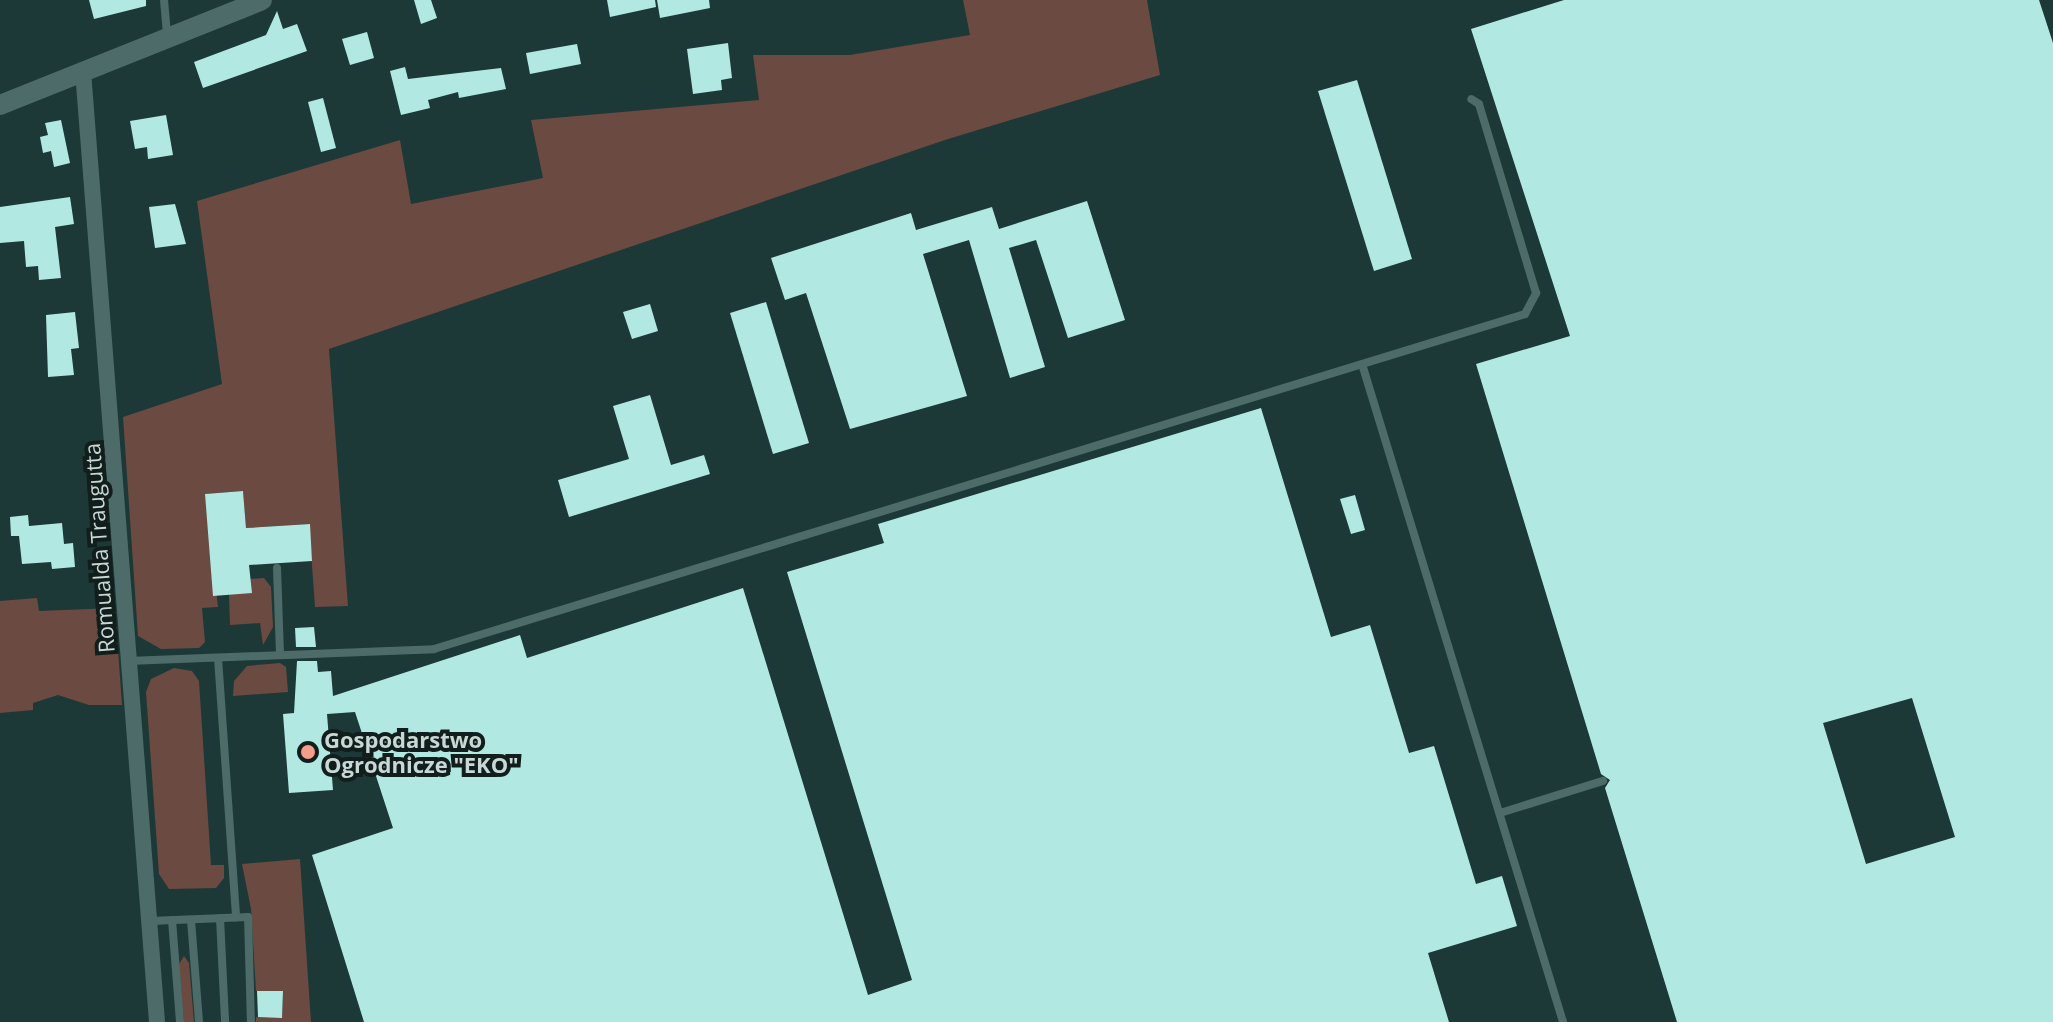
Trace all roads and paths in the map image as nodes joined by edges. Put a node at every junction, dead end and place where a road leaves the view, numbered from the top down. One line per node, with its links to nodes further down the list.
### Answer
1 (164, 0): 3 (lane)
2 (262, 0): 3 (street)
3 (167, 39): 4 (street)
4 (83, 71): 6 (street); 11 (street, Romualda Traugutta)
5 (1471, 99): 7 (lane)
6 (0, 105)
7 (1362, 364): 9 (lane); 13 (lane)
8 (277, 568): 9 (lane)
9 (280, 655): 10 (lane)
10 (218, 658): 11 (lane); 14 (lane)
11 (128, 661): 18 (street, Romualda Traugutta)
12 (1603, 781): 13 (lane)
13 (1500, 813): 24 (lane)
14 (236, 917): 15 (lane); 23 (lane)
15 (220, 918): 17 (lane); 22 (lane)
16 (172, 920): 17 (lane); 18 (lane); 20 (lane)
17 (191, 920): 21 (lane)
18 (150, 921): 19 (street, Romualda Traugutta)
19 (157, 1022)
20 (180, 1022)
21 (199, 1022)
22 (225, 1022)
23 (251, 1022)
24 (1563, 1022)

